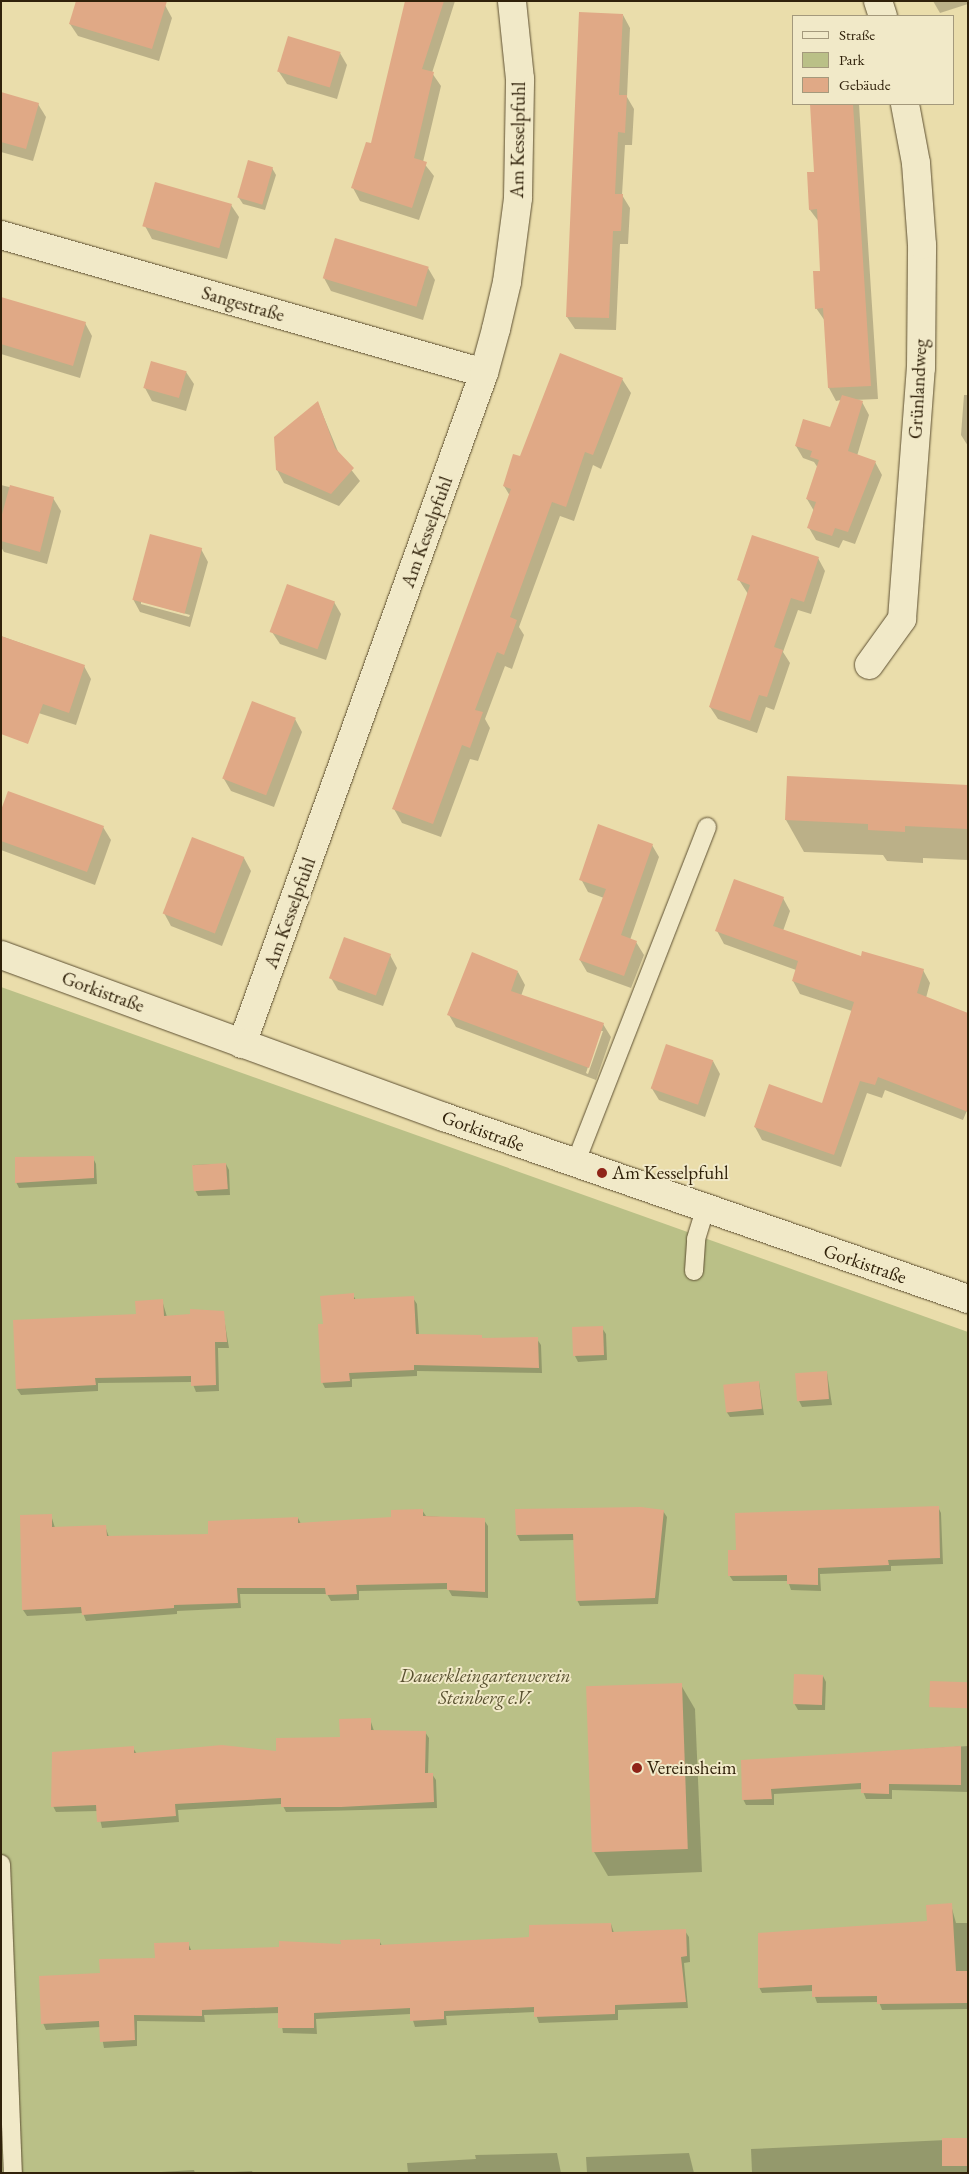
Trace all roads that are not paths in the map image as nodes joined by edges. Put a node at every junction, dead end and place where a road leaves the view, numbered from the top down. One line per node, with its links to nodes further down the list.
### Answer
1 (512, 1): 6 (street, Am Kesselpfuhl)
2 (878, 1): 3 (street)
3 (882, 15)
4 (905, 105): 7 (street, Grünlandweg)
5 (1, 235): 6 (street, Sangestraße)
6 (484, 373): 10 (street, Am Kesselpfuhl)
7 (869, 665)
8 (707, 827): 11 (lane)
9 (1, 955): 10 (street, Gorkistraße)
10 (242, 1044): 11 (street, Gorkistraße)
11 (575, 1164): 12 (street, Gorkistraße)
12 (705, 1210): 13 (lane); 14 (street, Gorkistraße)
13 (694, 1271)
14 (968, 1299)
15 (1, 1864): 16 (lane)
16 (13, 2173)

